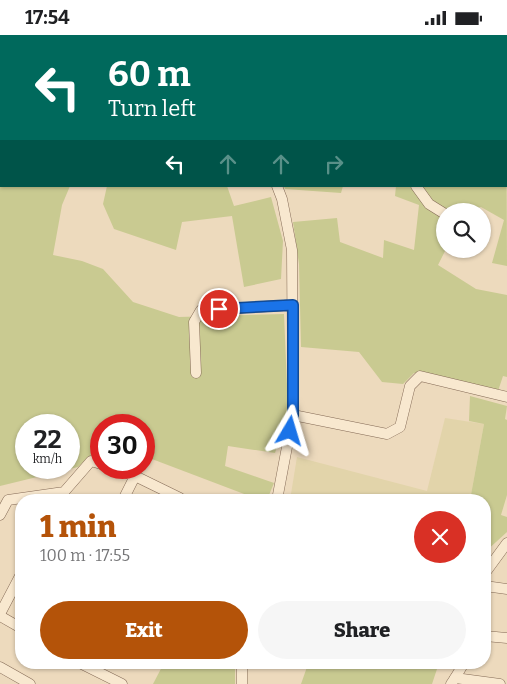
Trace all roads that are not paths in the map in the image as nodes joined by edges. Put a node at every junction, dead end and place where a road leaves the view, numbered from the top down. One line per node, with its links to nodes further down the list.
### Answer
1 (277, 187): 4 (street)
2 (417, 187): 3 (street)
3 (436, 208)
4 (293, 305): 5 (street); 7 (street)
5 (196, 373)
6 (507, 397): 7 (street)
7 (293, 415): 14 (street)
8 (90, 462): 11 (street)
9 (134, 479): 12 (street)
10 (141, 479): 13 (street)
11 (64, 494)
12 (126, 494)
13 (172, 494)
14 (278, 494)
15 (15, 499): 16 (street)
16 (0, 515)
17 (507, 543): 18 (street)
18 (491, 565)
19 (15, 585): 22 (street)
20 (491, 587): 21 (street)
21 (507, 589)
22 (0, 615): 23 (street)
23 (15, 624)
24 (491, 637): 25 (street)
25 (507, 638)
26 (0, 667): 31 (street)
27 (98, 669): 32 (street)
28 (242, 669): 33 (street)
29 (460, 669): 30 (street)
30 (453, 681): 34 (street)
31 (30, 684)
32 (122, 684)
33 (242, 684)
34 (500, 684)

